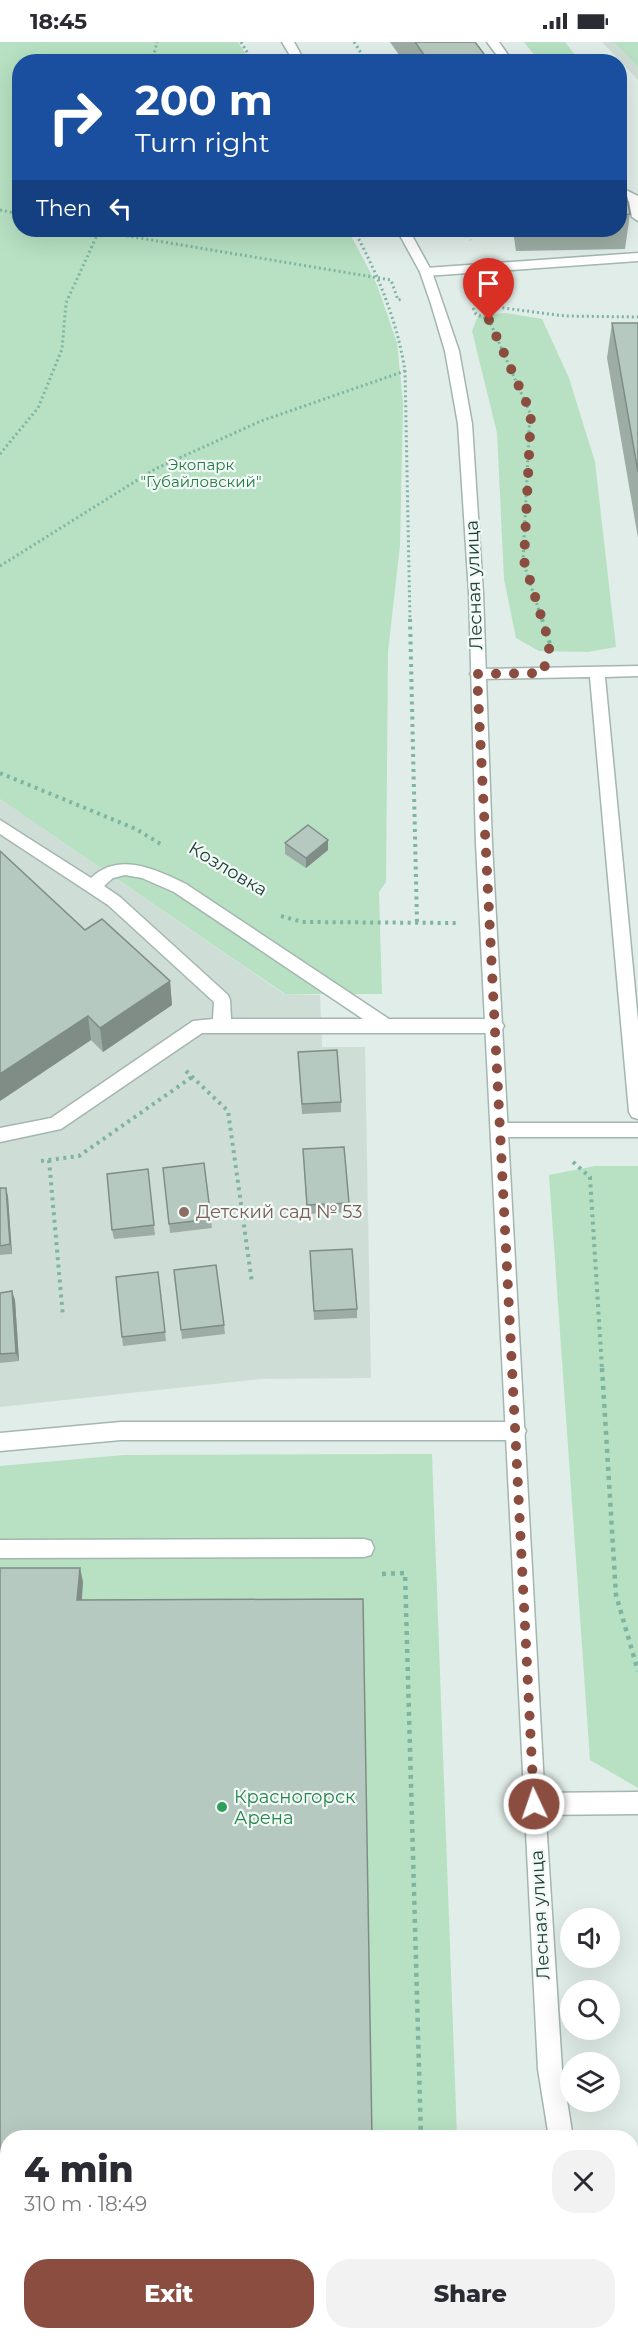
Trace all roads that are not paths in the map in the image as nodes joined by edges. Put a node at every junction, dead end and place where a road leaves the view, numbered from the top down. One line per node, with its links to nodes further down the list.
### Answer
1 (627, 195): 2 (street)
2 (638, 217)
3 (407, 237): 5 (street, Лесная улица)
4 (638, 257): 5 (street)
5 (426, 272): 8 (street, Лесная улица)
6 (638, 671): 7 (street)
7 (597, 672): 8 (street); 14 (street)
8 (477, 674): 13 (street, Лесная улица)
9 (0, 826): 10 (street)
10 (92, 887): 11 (street); 12 (street)
11 (222, 1026): 12 (street); 17 (street)
12 (386, 1026): 13 (street)
13 (495, 1026): 15 (street, Лесная улица)
14 (638, 1112)
15 (500, 1130): 16 (street); 18 (street, Лесная улица)
16 (638, 1130)
17 (0, 1135)
18 (516, 1431): 19 (street); 23 (street, Лесная улица)
19 (0, 1442)
20 (364, 1548): 21 (street)
21 (0, 1549)
22 (638, 1803): 23 (street)
23 (534, 1804): 24 (street, Лесная улица)
24 (560, 2130)

